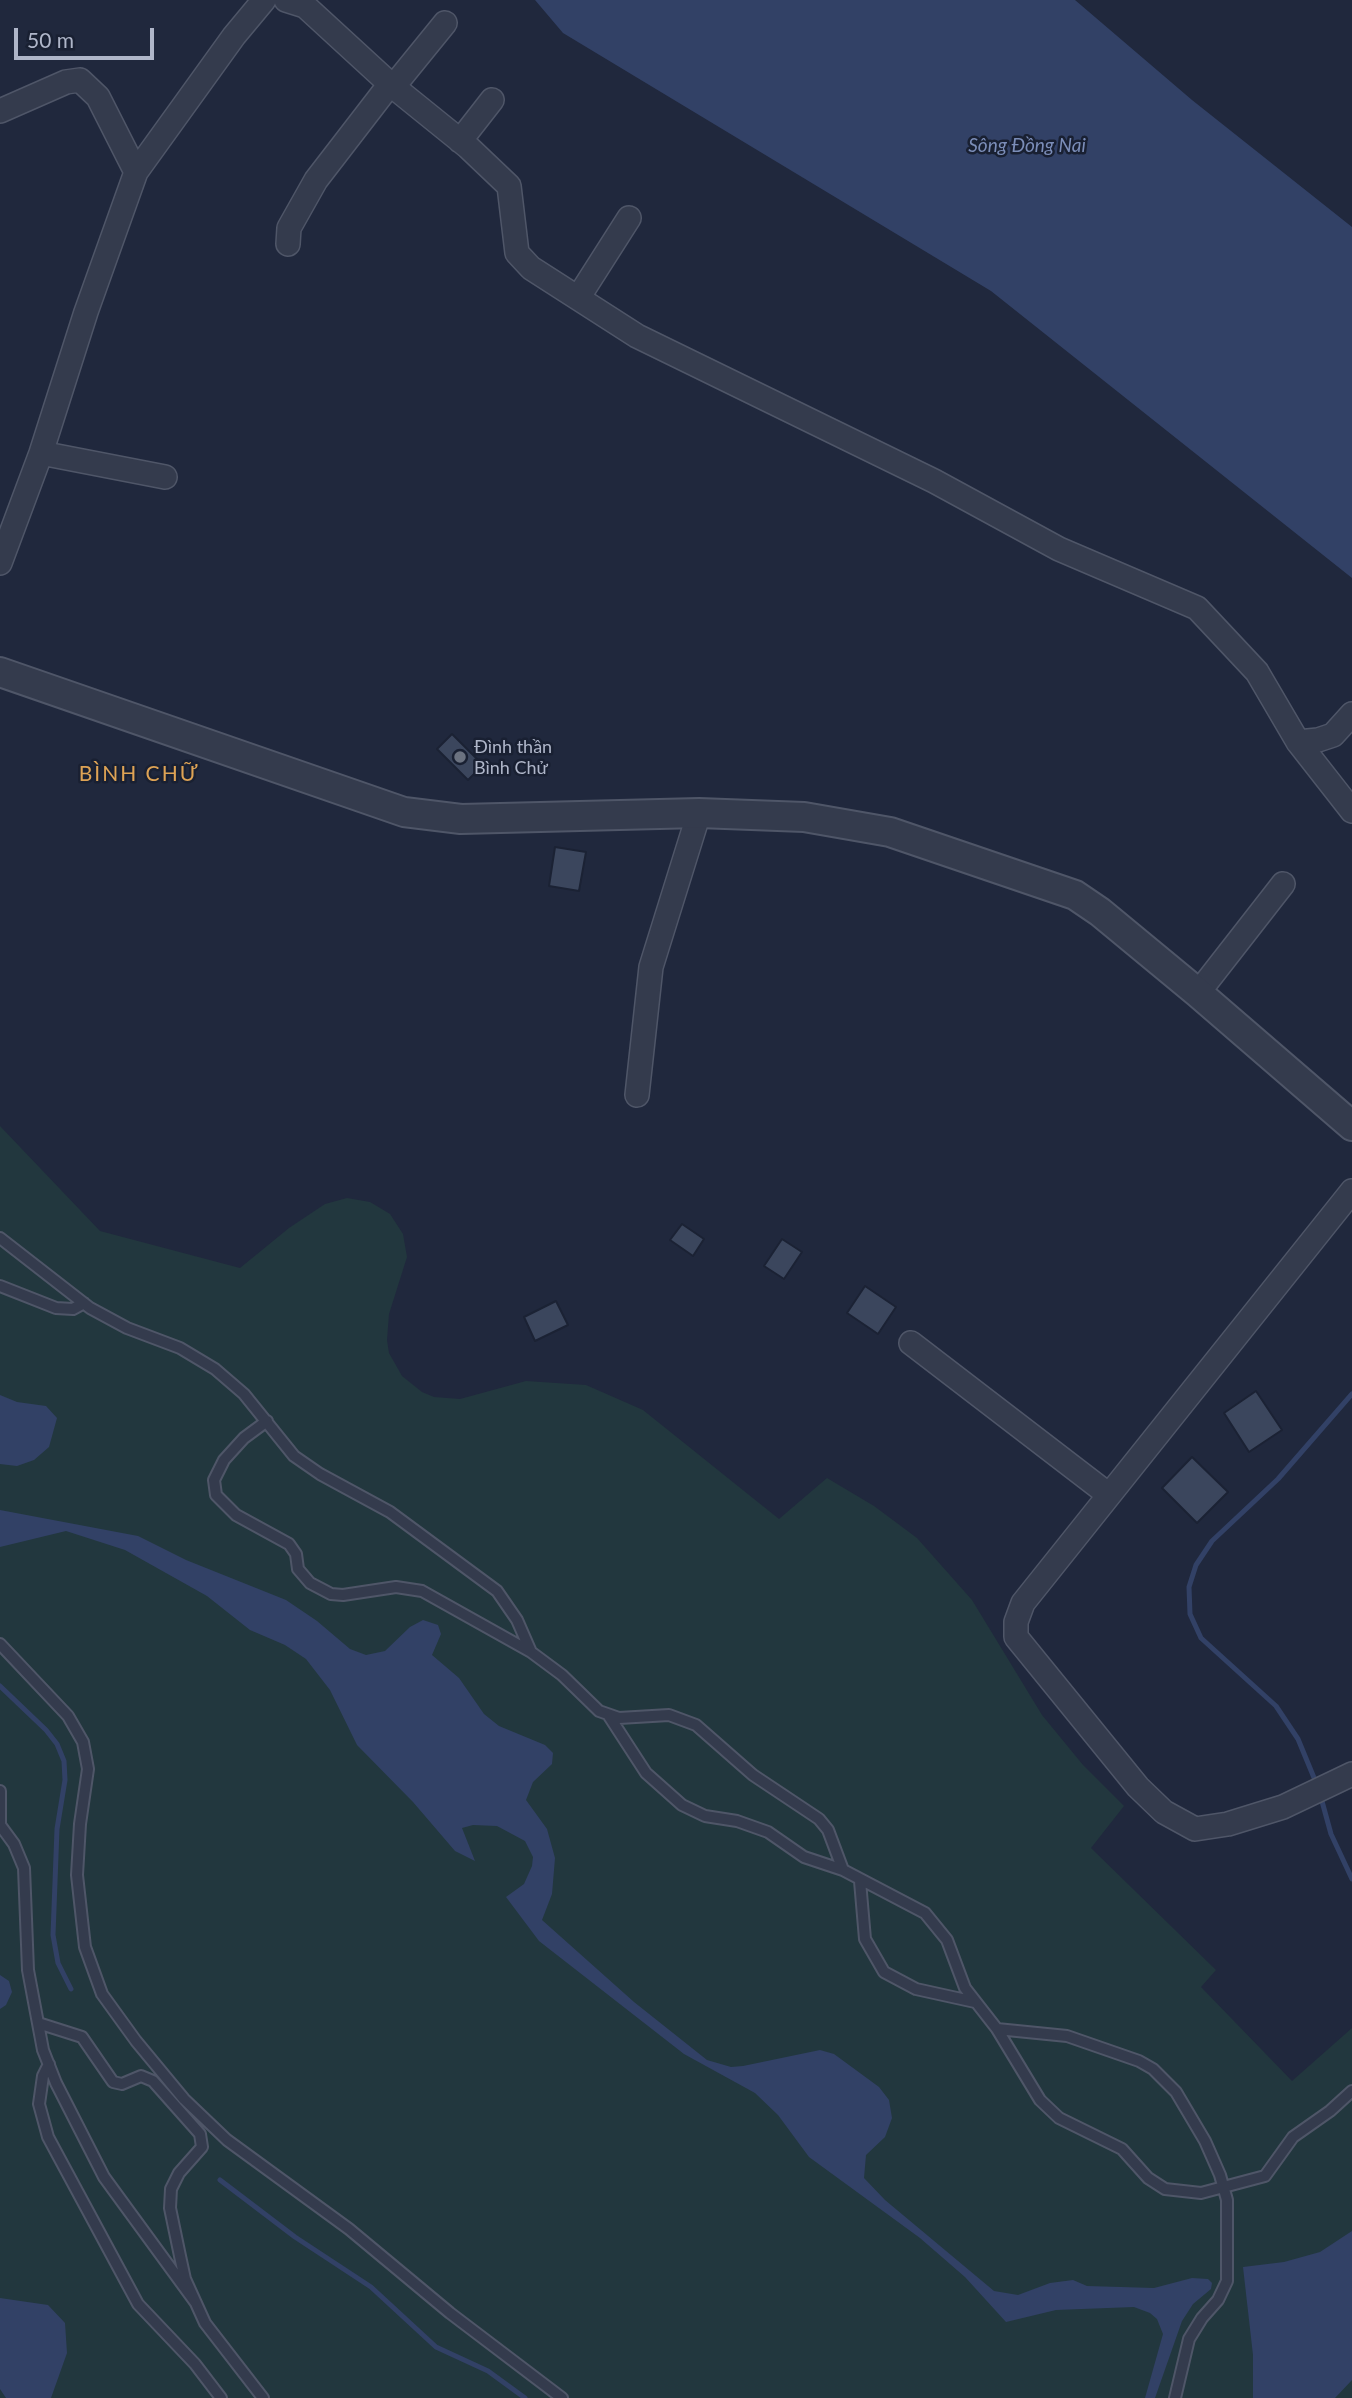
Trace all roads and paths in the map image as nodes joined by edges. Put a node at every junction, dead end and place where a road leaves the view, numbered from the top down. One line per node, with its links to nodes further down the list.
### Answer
1 (264, 0): 8 (street)
2 (286, 0): 4 (street)
3 (445, 23): 4 (street)
4 (392, 86): 7 (street); 10 (street)
5 (492, 100): 7 (street)
6 (0, 111): 8 (street)
7 (460, 141): 11 (street)
8 (136, 172): 12 (street)
9 (629, 218): 11 (street)
10 (288, 244)
11 (578, 298): 17 (street)
12 (41, 453): 13 (street); 14 (street)
13 (165, 477)
14 (0, 563)
15 (0, 672): 19 (street)
16 (1352, 714): 17 (street)
17 (1298, 742): 18 (street)
18 (1352, 811)
19 (699, 813): 21 (street); 22 (street)
20 (1283, 884): 21 (street)
21 (1198, 993): 23 (street)
22 (636, 1095)
23 (1352, 1126)
24 (1352, 1191): 30 (street)
25 (0, 1238): 27 (lane)
26 (0, 1286): 27 (lane)
27 (84, 1303): 29 (lane)
28 (911, 1343): 30 (street)
29 (267, 1421): 32 (lane); 32 (lane)
30 (1109, 1495): 34 (street)
31 (0, 1644): 48 (lane)
32 (531, 1652): 33 (lane)
33 (609, 1716): 37 (lane); 37 (lane)
34 (1348, 1777)
35 (0, 1791): 36 (lane)
36 (0, 1825): 40 (lane)
37 (843, 1870): 38 (lane)
38 (860, 1881): 39 (lane); 39 (lane)
39 (975, 2002): 41 (lane)
40 (38, 2023): 42 (lane); 45 (lane)
41 (997, 2029): 44 (lane); 44 (lane)
42 (49, 2064): 45 (lane); 46 (lane)
43 (1352, 2091): 44 (lane)
44 (1224, 2186): 49 (lane)
45 (196, 2303): 47 (lane)
46 (221, 2398)
47 (263, 2398)
48 (562, 2398)
49 (1175, 2398)

